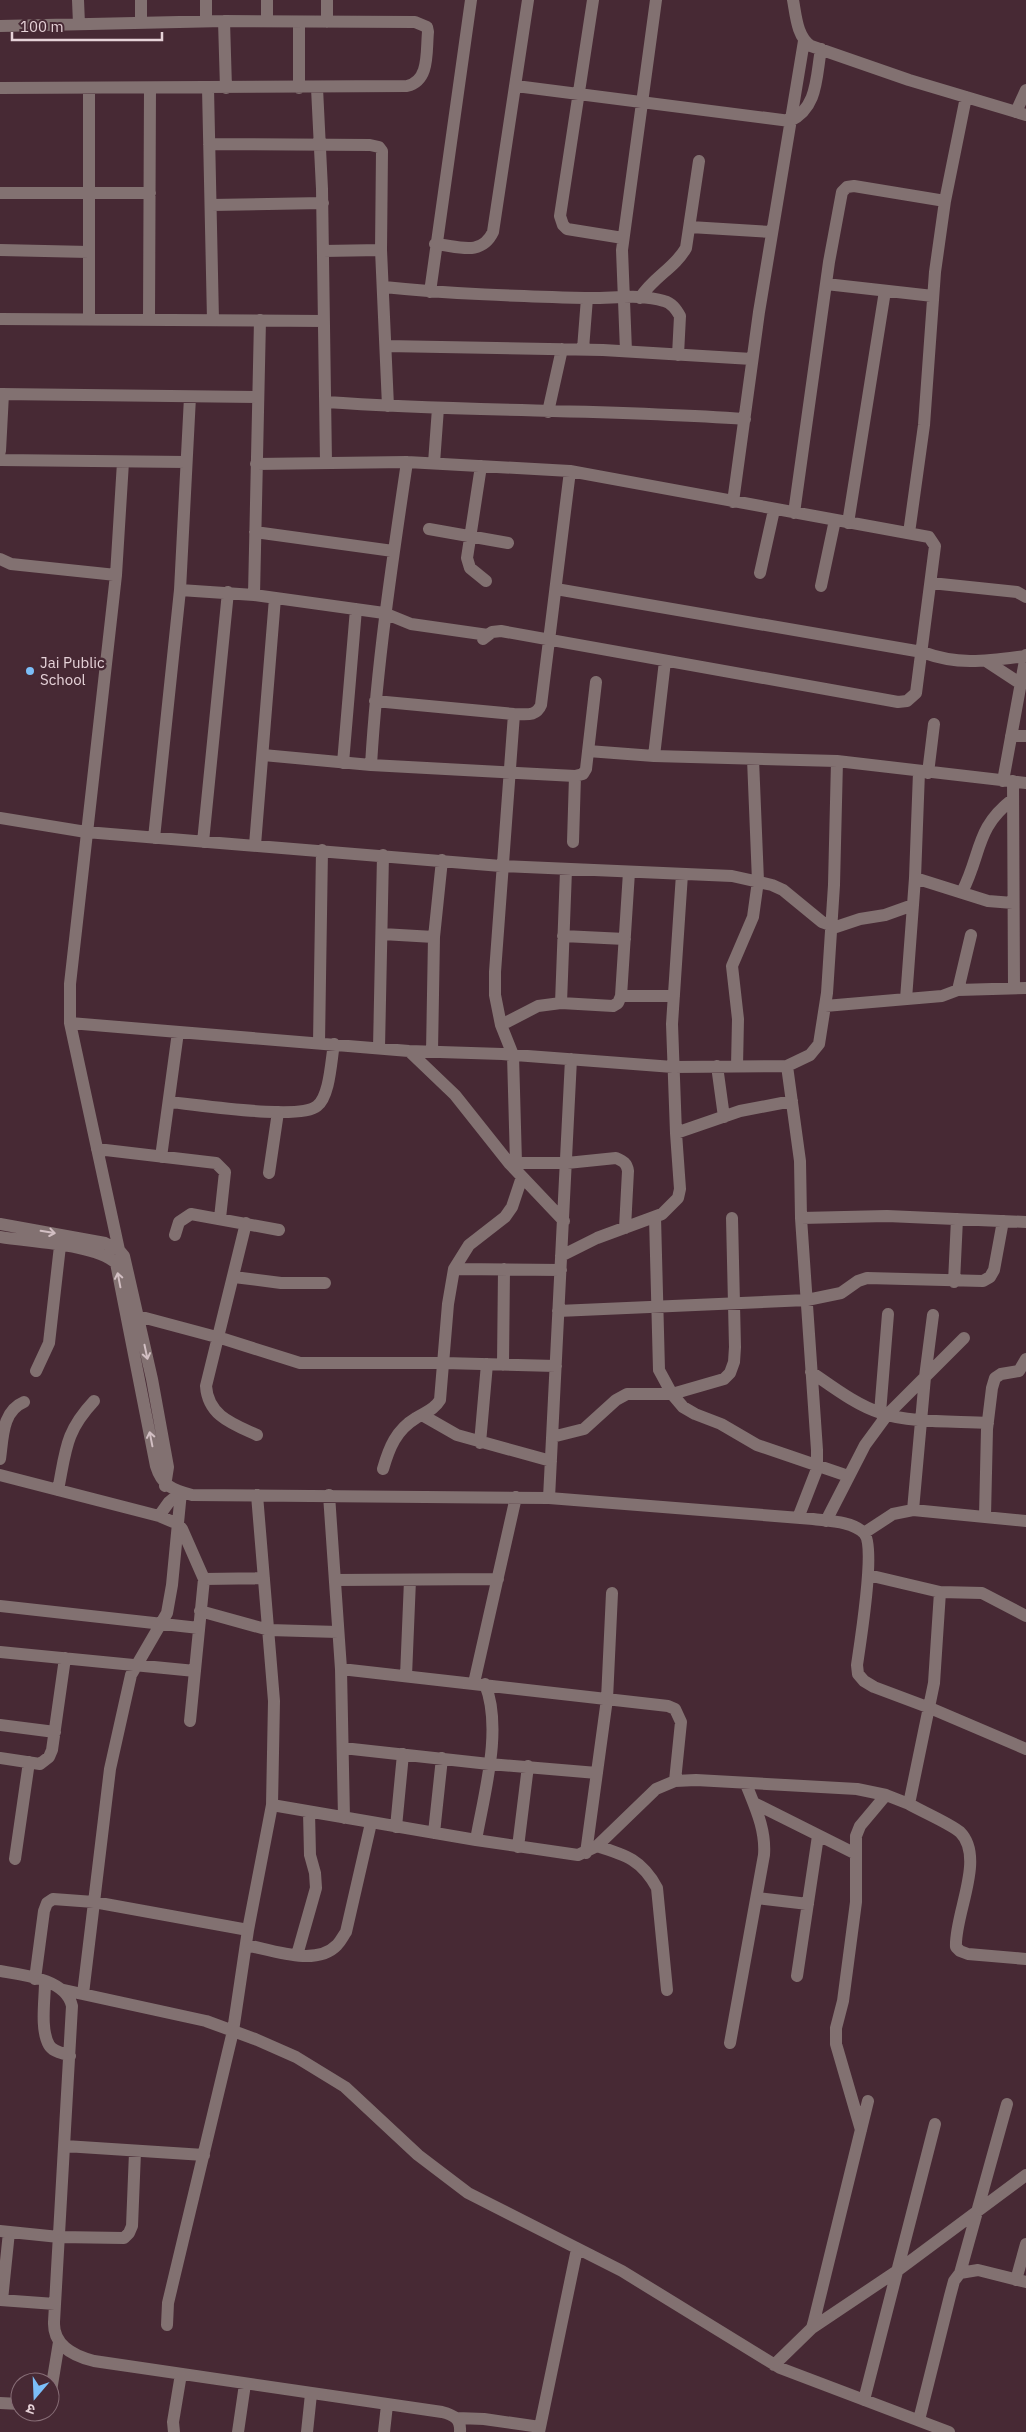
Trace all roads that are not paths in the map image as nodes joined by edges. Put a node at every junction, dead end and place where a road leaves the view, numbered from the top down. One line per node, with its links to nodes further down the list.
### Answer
1 (78, 0): 17 (street)
2 (141, 0): 16 (street)
3 (206, 0): 11 (street)
4 (267, 0): 13 (street)
5 (328, 0): 15 (street)
6 (470, 0): 47 (street)
7 (528, 0): 21 (street)
8 (593, 0): 30 (street)
9 (656, 0): 32 (street)
10 (793, 0): 19 (street)
11 (206, 21): 12 (street); 16 (street)
12 (224, 21): 13 (street); 26 (street)
13 (267, 21): 14 (street)
14 (299, 22): 15 (street); 27 (street)
15 (327, 22): 28 (street)
16 (141, 23): 17 (street)
17 (78, 24): 18 (street)
18 (0, 26)
19 (804, 41): 20 (street); 34 (street)
20 (821, 49): 31 (street); 34 (street)
21 (516, 86): 30 (street); 47 (street)
22 (0, 88): 23 (street)
23 (89, 88): 24 (street); 40 (street)
24 (150, 88): 25 (street); 39 (street)
25 (208, 88): 26 (street); 35 (street)
26 (226, 88): 27 (street)
27 (299, 88): 28 (street)
28 (318, 88): 36 (street)
29 (1026, 90): 33 (street)
30 (578, 93): 32 (street); 46 (street)
31 (966, 97): 33 (street); 41 (street)
32 (642, 102): 34 (street); 46 (street)
33 (1021, 113)
34 (790, 121): 45 (street)
35 (209, 144): 36 (street); 43 (street)
36 (320, 145): 42 (street); 49 (street)
37 (699, 162): 44 (street)
38 (0, 193): 40 (street)
39 (150, 193): 40 (street); 62 (street)
40 (89, 194): 51 (street)
41 (945, 201): 52 (street); 57 (street)
42 (323, 203): 43 (street); 50 (street)
43 (211, 205): 63 (street)
44 (690, 227): 45 (street); 59 (street)
45 (772, 232): 71 (street)
46 (624, 238): 56 (street)
47 (435, 244): 55 (street)
48 (0, 250): 51 (street)
49 (381, 250): 50 (street); 53 (street)
50 (323, 251): 65 (street)
51 (89, 252): 61 (street)
52 (826, 284): 54 (street); 92 (street)
53 (384, 287): 55 (street); 66 (street)
54 (885, 291): 57 (street); 94 (street)
55 (430, 292): 58 (street)
56 (625, 296): 58 (street); 59 (street); 69 (street)
57 (933, 296): 97 (street)
58 (587, 298): 68 (street)
59 (640, 298): 70 (street)
60 (0, 319): 61 (street)
61 (89, 319): 62 (street)
62 (149, 320): 63 (street)
63 (213, 320): 64 (street)
64 (260, 320): 65 (street); 74 (street)
65 (324, 321): 75 (street)
66 (386, 346): 67 (street); 76 (street)
67 (562, 349): 68 (street); 78 (street)
68 (584, 349): 69 (street)
69 (626, 351): 70 (street)
70 (678, 355): 71 (street)
71 (752, 359): 79 (street)
72 (2, 394): 73 (street); 80 (street)
73 (190, 397): 74 (street); 83 (street)
74 (257, 397): 87 (street)
75 (326, 402): 76 (street); 85 (street)
76 (388, 406): 77 (street)
77 (438, 408): 78 (street); 86 (street)
78 (548, 412): 79 (street)
79 (745, 418): 90 (street)
80 (0, 450)
81 (0, 460): 82 (street)
82 (123, 462): 83 (street); 103 (street)
83 (186, 462): 108 (street)
84 (407, 462): 85 (street); 86 (street); 100 (street)
85 (326, 463): 87 (street)
86 (434, 463): 88 (street)
87 (256, 464): 96 (street)
88 (481, 466): 89 (street); 98 (street)
89 (570, 471): 90 (street); 107 (street)
90 (733, 502): 91 (street)
91 (774, 510): 92 (street); 102 (street)
92 (794, 514): 93 (street)
93 (835, 520): 94 (street); 106 (street)
94 (848, 523): 97 (street)
95 (429, 529): 98 (street)
96 (255, 532): 100 (street); 110 (street)
97 (909, 533): 105 (street)
98 (470, 536): 99 (street); 104 (street)
99 (508, 543)
100 (394, 551): 114 (street)
101 (0, 559): 103 (street)
102 (760, 574)
103 (116, 575): 141 (street)
104 (486, 581)
105 (931, 583): 111 (street); 116 (street)
106 (821, 586)
107 (556, 589): 115 (street); 116 (street)
108 (180, 590): 109 (street); 142 (street)
109 (228, 592): 110 (street); 143 (street)
110 (254, 594): 112 (street)
111 (1026, 597)
112 (275, 598): 113 (street); 128 (street)
113 (356, 609): 114 (street); 132 (street)
114 (384, 613): 115 (street); 122 (street)
115 (549, 641): 118 (street); 123 (street)
116 (922, 652): 118 (street); 119 (street)
117 (1026, 656): 119 (street); 121 (street)
118 (665, 661): 129 (street)
119 (986, 661): 121 (street)
120 (596, 682): 127 (street)
121 (1021, 684): 125 (street)
122 (375, 700): 123 (street); 133 (street)
123 (514, 714): 134 (street)
124 (934, 724): 135 (street)
125 (1011, 736): 126 (street); 137 (street)
126 (1026, 736)
127 (588, 751): 129 (street); 136 (street)
128 (263, 755): 132 (street); 145 (street)
129 (654, 756): 130 (street)
130 (753, 759): 131 (street); 154 (street)
131 (837, 761): 135 (street); 160 (street)
132 (343, 763): 133 (street)
133 (371, 765): 134 (street)
134 (510, 773): 136 (street); 149 (street)
135 (924, 773): 137 (street); 153 (street)
136 (575, 776): 144 (street)
137 (1008, 781): 138 (street); 139 (street)
138 (1026, 783)
139 (1013, 799): 155 (street); 156 (street)
140 (0, 822): 141 (street)
141 (86, 832): 142 (street); 173 (street)
142 (154, 838): 143 (street)
143 (203, 842): 145 (street)
144 (573, 842)
145 (255, 845): 146 (street)
146 (322, 850): 147 (street); 176 (street)
147 (383, 855): 148 (street); 161 (street)
148 (442, 860): 149 (street); 164 (street)
149 (501, 866): 150 (street); 174 (street)
150 (566, 870): 151 (street); 163 (street)
151 (629, 872): 152 (street); 165 (street)
152 (682, 874): 154 (street); 169 (street)
153 (915, 878): 155 (street); 157 (street)
154 (758, 881): 160 (street); 184 (street)
155 (962, 892): 156 (street)
156 (1013, 903): 158 (street)
157 (913, 905): 160 (street); 170 (street)
158 (1013, 921): 159 (street); 166 (street)
159 (1026, 921)
160 (831, 927): 172 (street)
161 (382, 934): 164 (street); 178 (street)
162 (971, 935): 167 (street)
163 (563, 936): 165 (street); 171 (street)
164 (434, 937): 180 (street)
165 (625, 939): 168 (street)
166 (1020, 988): 167 (street)
167 (958, 990): 170 (street)
168 (621, 996): 169 (street); 171 (street)
169 (674, 996): 186 (street)
170 (906, 999): 172 (street)
171 (561, 1003): 174 (street)
172 (825, 1006): 185 (street)
173 (70, 1023): 175 (street); 192 (street)
174 (501, 1025): 181 (street)
175 (178, 1032): 176 (street); 188 (street)
176 (319, 1043): 177 (street)
177 (334, 1044): 178 (street); 189 (street)
178 (379, 1048): 179 (street)
179 (409, 1051): 180 (street); 194 (street)
180 (432, 1052): 181 (street)
181 (513, 1054): 182 (street); 194 (street)
182 (571, 1059): 186 (street); 195 (street)
183 (717, 1066): 184 (street); 186 (street); 190 (street)
184 (737, 1066): 185 (street)
185 (787, 1066): 187 (street)
186 (673, 1067): 191 (street)
187 (792, 1101): 190 (street); 201 (street)
188 (169, 1102): 189 (street); 193 (street)
189 (278, 1112): 196 (street)
190 (724, 1116): 191 (street)
191 (676, 1133): 198 (street)
192 (97, 1150): 193 (street); 213 (street)
193 (161, 1157): 199 (street)
194 (512, 1163): 195 (street); 197 (street)
195 (567, 1163): 203 (street); 208 (street)
196 (269, 1173)
197 (522, 1177): 203 (street); 215 (street)
198 (656, 1217): 208 (street); 223 (street)
199 (220, 1218): 206 (street); 210 (street)
200 (732, 1218): 222 (street)
201 (801, 1218): 202 (street); 221 (street)
202 (957, 1219): 204 (street); 219 (street)
203 (564, 1221): 214 (street)
204 (1003, 1221): 205 (street); 219 (street)
205 (1026, 1222)
206 (246, 1223): 209 (street); 218 (street)
207 (0, 1224): 213 (street, one-way to 213)
208 (625, 1228): 214 (street)
209 (279, 1230)
210 (175, 1234)
211 (0, 1237): 212 (street)
212 (60, 1246): 235 (street); 254 (street, one-way to 212)
213 (119, 1250): 227 (street)
214 (562, 1256): 217 (street)
215 (454, 1269): 216 (street); 231 (street)
216 (504, 1269): 217 (street); 233 (street)
217 (561, 1270): 224 (street)
218 (234, 1277): 220 (street); 228 (street)
219 (954, 1282): 221 (street)
220 (325, 1283)
221 (807, 1300): 222 (street); 236 (street)
222 (734, 1304): 223 (street); 238 (street)
223 (657, 1308): 224 (street); 238 (street)
224 (558, 1311): 234 (street)
225 (888, 1314): 241 (street)
226 (933, 1315): 237 (street)
227 (138, 1316): 228 (street); 254 (street, one-way to 254)
228 (219, 1338): 231 (street); 245 (street)
229 (964, 1338): 237 (street)
230 (1026, 1359): 244 (street)
231 (444, 1363): 232 (street); 242 (street)
232 (487, 1364): 233 (street); 247 (street)
233 (504, 1365): 234 (street)
234 (556, 1366): 246 (street)
235 (36, 1371)
236 (812, 1372): 241 (street); 250 (street)
237 (925, 1377): 241 (street); 243 (street)
238 (672, 1394): 246 (street); 250 (street)
239 (94, 1401): 255 (street)
240 (24, 1402): 248 (street)
241 (883, 1414): 243 (street); 253 (street)
242 (422, 1415): 247 (street); 251 (street)
243 (922, 1419): 244 (street); 261 (street)
244 (988, 1423): 263 (street)
245 (257, 1435)
246 (552, 1437): 249 (street)
247 (480, 1443): 249 (street)
248 (0, 1458)
249 (551, 1461): 260 (street)
250 (816, 1466): 253 (street); 264 (street)
251 (383, 1469)
252 (0, 1475): 255 (street)
253 (848, 1476): 265 (street)
254 (165, 1486): 256 (street)
255 (58, 1490): 262 (street)
256 (181, 1492): 257 (street); 262 (street); 267 (street)
257 (258, 1495): 258 (street); 270 (street)
258 (329, 1495): 259 (street); 273 (street)
259 (516, 1497): 260 (street); 272 (street)
260 (549, 1498): 264 (street)
261 (913, 1510): 263 (street); 268 (street)
262 (159, 1516): 267 (street)
263 (985, 1516): 266 (street)
264 (798, 1518): 265 (street)
265 (826, 1521): 268 (street)
266 (1026, 1521)
267 (178, 1524): 271 (street); 280 (street)
268 (864, 1533): 269 (street)
269 (868, 1575): 275 (street); 292 (street)
270 (264, 1578): 271 (street); 282 (street)
271 (204, 1579): 278 (street)
272 (498, 1579): 274 (street); 290 (street)
273 (335, 1580): 274 (street); 283 (street)
274 (410, 1580): 289 (street)
275 (940, 1592): 279 (street); 292 (street)
276 (612, 1593): 291 (street)
277 (0, 1606): 280 (street)
278 (200, 1611): 281 (street); 282 (street)
279 (1026, 1616)
280 (163, 1623): 281 (street); 286 (street)
281 (199, 1628): 288 (street)
282 (269, 1630): 283 (street); 310 (street)
283 (338, 1632): 287 (street)
284 (0, 1652): 285 (street)
285 (65, 1658): 286 (street); 295 (street)
286 (136, 1665): 288 (street); 323 (street)
287 (341, 1669): 289 (street); 296 (street)
288 (195, 1671): 293 (street)
289 (406, 1676): 290 (street)
290 (480, 1684): 291 (street); 302 (street)
291 (607, 1699): 304 (street); 305 (street)
292 (930, 1708): 297 (street); 309 (street)
293 (190, 1721)
294 (0, 1725): 295 (street)
295 (55, 1732): 301 (street)
296 (342, 1748): 298 (street); 312 (street)
297 (1026, 1749)
298 (403, 1754): 300 (street); 314 (street)
299 (0, 1758): 301 (street)
300 (442, 1758): 302 (street); 315 (street)
301 (29, 1762): 321 (street)
302 (489, 1764): 303 (street); 317 (street)
303 (528, 1766): 304 (street); 318 (street)
304 (597, 1773): 319 (street)
305 (675, 1781): 306 (street); 319 (street)
306 (746, 1784): 307 (street); 308 (street)
307 (886, 1795): 309 (street); 320 (street)
308 (754, 1803): 316 (street); 322 (street)
309 (909, 1804): 328 (street)
310 (272, 1805): 311 (street); 325 (street)
311 (309, 1812): 312 (street); 327 (street)
312 (344, 1818): 313 (street)
313 (370, 1823): 314 (street); 327 (street)
314 (396, 1827): 315 (street)
315 (434, 1833): 317 (street)
316 (818, 1836): 320 (street); 324 (street)
317 (476, 1840): 318 (street)
318 (518, 1847): 319 (street)
319 (592, 1850): 333 (street)
320 (856, 1854): 341 (street)
321 (15, 1859)
322 (757, 1898): 324 (street); 336 (street)
323 (94, 1902): 325 (street); 331 (street); 334 (street)
324 (808, 1904): 330 (street)
325 (248, 1930): 326 (street)
326 (246, 1945): 327 (street); 335 (street)
327 (297, 1955)
328 (1026, 1959)
329 (0, 1971): 331 (street)
330 (797, 1976)
331 (40, 1980): 332 (street); 337 (street)
332 (64, 1990): 334 (street); 337 (street)
333 (667, 1990)
334 (83, 1994): 335 (street)
335 (233, 2031): 344 (street); 350 (street)
336 (730, 2043)
337 (70, 2056): 342 (street)
338 (868, 2102): 341 (street)
339 (1006, 2104): 346 (street)
340 (934, 2124): 351 (street)
341 (861, 2130): 357 (street)
342 (65, 2146): 343 (street); 348 (street)
343 (135, 2152): 344 (street); 348 (street)
344 (204, 2156): 356 (street)
345 (1026, 2175): 346 (street)
346 (978, 2210): 351 (street); 352 (street)
347 (4, 2232): 348 (street); 354 (street)
348 (59, 2237): 355 (street)
349 (1026, 2244): 353 (street)
350 (578, 2249): 359 (street); 368 (street)
351 (897, 2271): 357 (street); 364 (street)
352 (960, 2273): 353 (street); 367 (street)
353 (1021, 2281)
354 (1, 2300): 355 (street)
355 (55, 2304): 358 (street)
356 (167, 2325)
357 (812, 2328): 359 (street)
358 (59, 2342): 360 (street); 361 (street)
359 (774, 2365): 364 (street)
360 (54, 2372)
361 (181, 2374): 362 (street); 369 (street)
362 (245, 2384): 363 (street); 370 (street)
363 (311, 2394): 365 (street); 371 (street)
364 (864, 2400): 367 (street)
365 (387, 2405): 366 (street); 372 (street)
366 (457, 2418): 368 (street); 373 (street)
367 (919, 2420): 374 (street)
368 (539, 2430)
369 (174, 2432)
370 (238, 2432)
371 (308, 2432)
372 (384, 2432)
373 (460, 2432)
374 (949, 2432)

